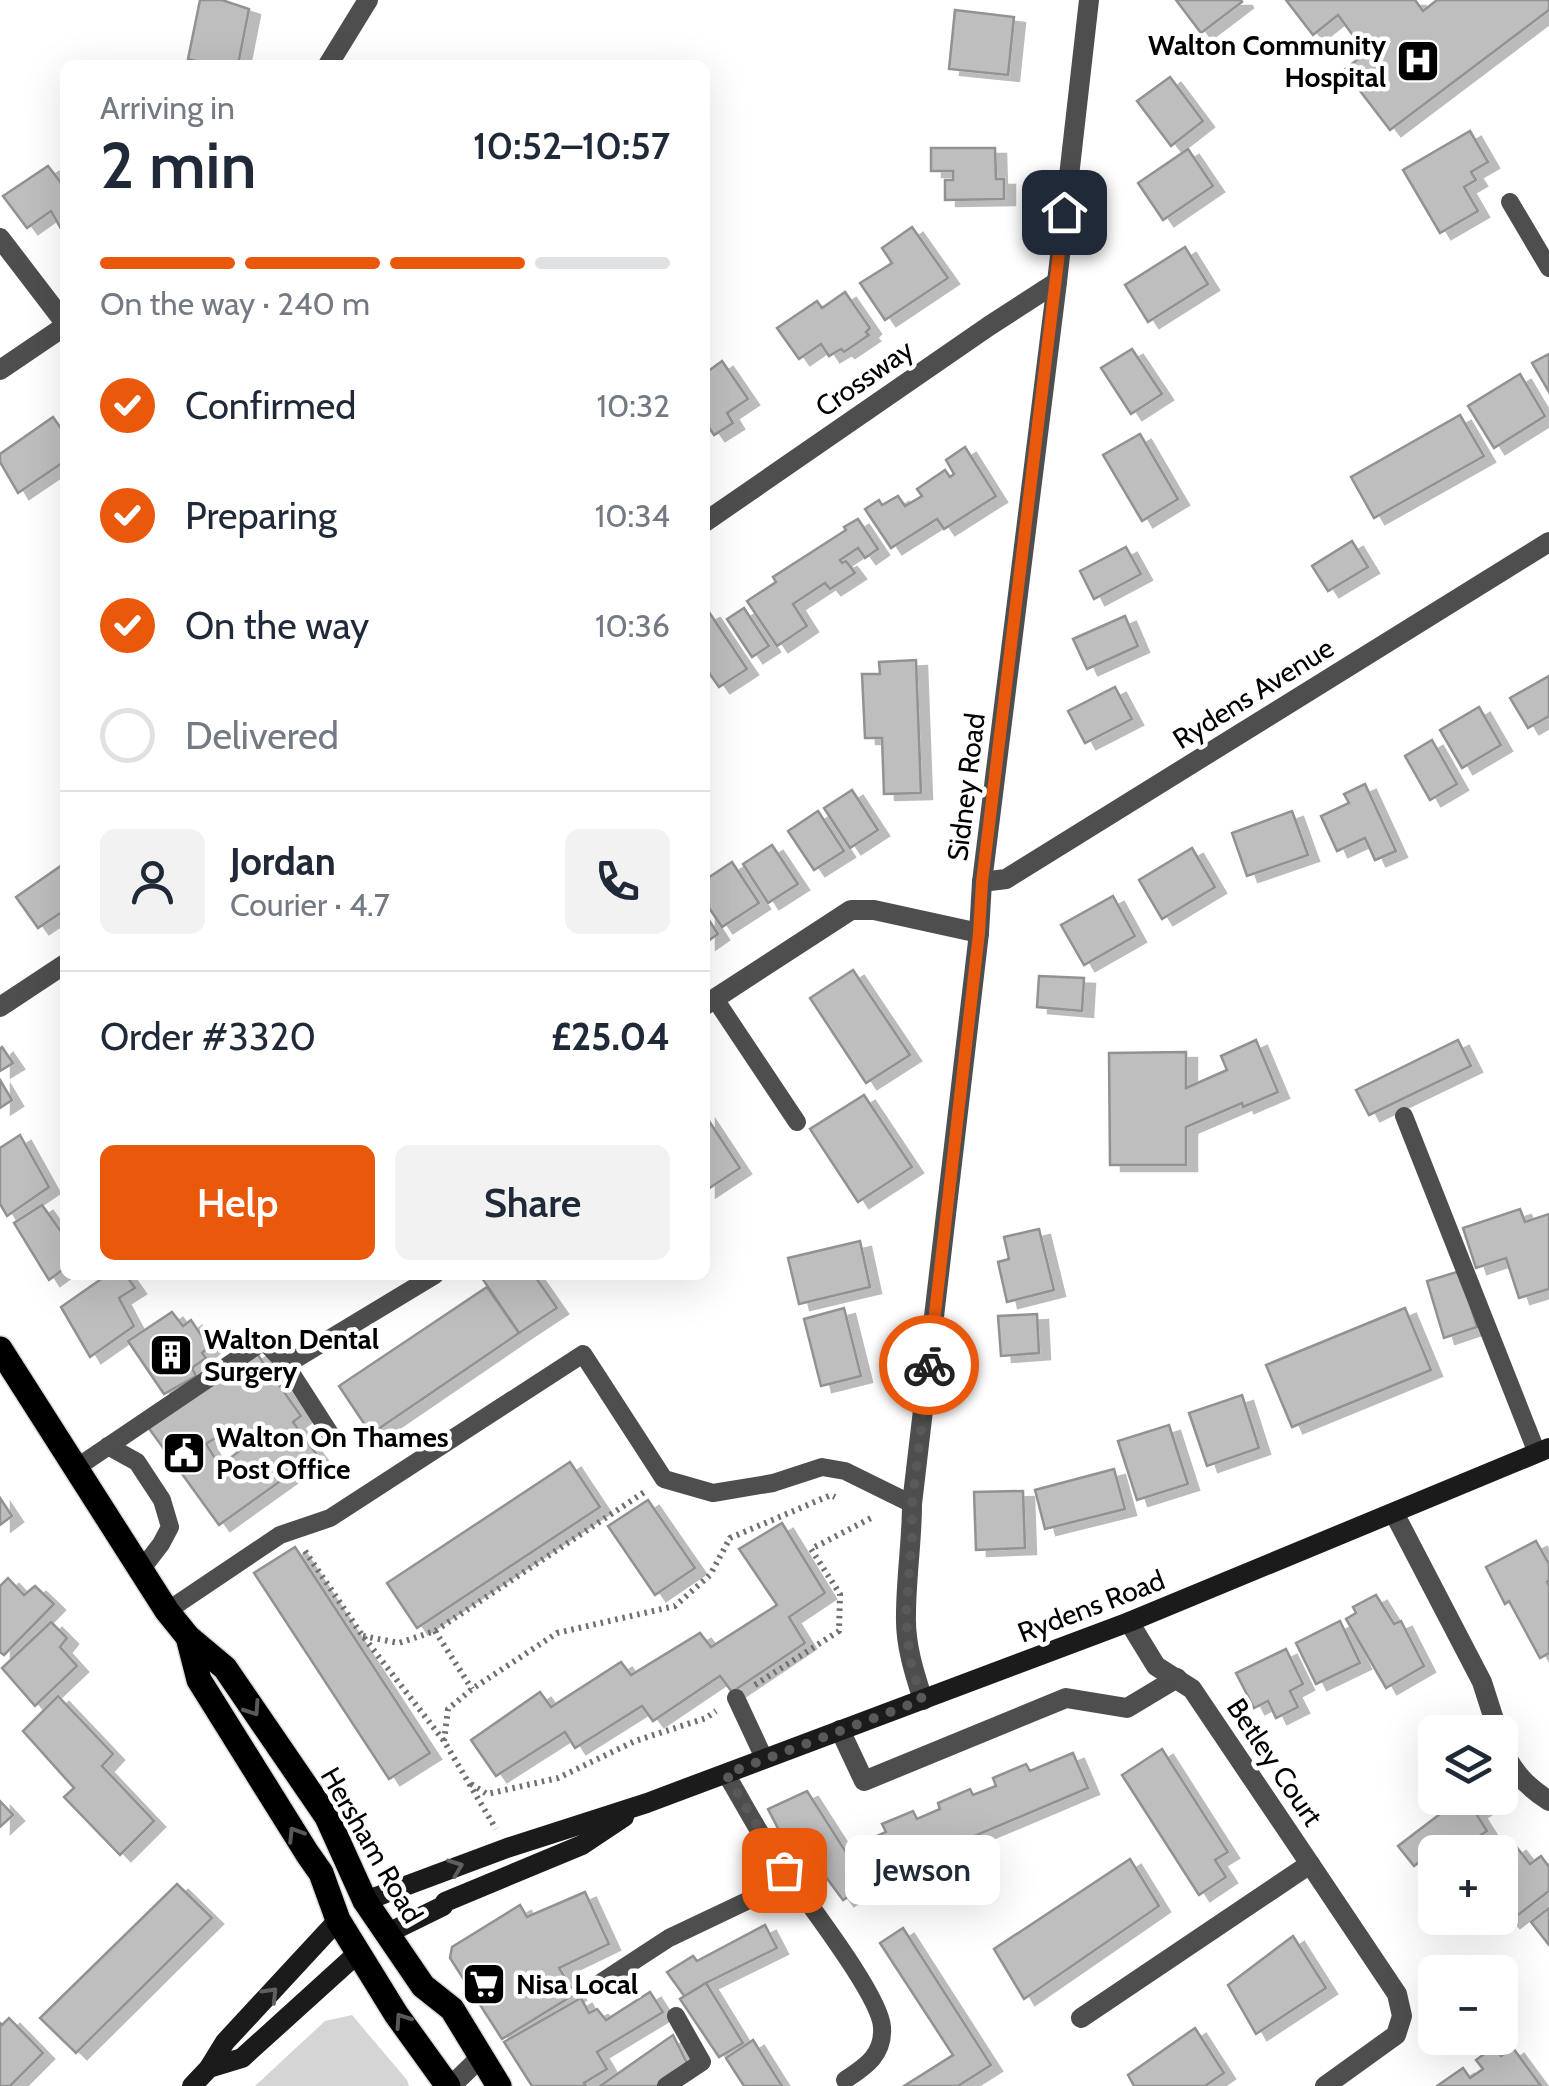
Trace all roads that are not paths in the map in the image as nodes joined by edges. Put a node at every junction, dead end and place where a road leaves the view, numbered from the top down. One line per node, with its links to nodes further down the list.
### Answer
1 (368, 0): 3 (street)
2 (1088, 0): 7 (street, Sidney Road)
3 (331, 60)
4 (1510, 202): 6 (lane)
5 (0, 238): 8 (street)
6 (1549, 268)
7 (1057, 282): 11 (street, Crossway); 13 (street, Sidney Road)
8 (60, 317)
9 (60, 328): 10 (street)
10 (0, 370)
11 (710, 519)
12 (1549, 542): 13 (street, Rydens Avenue)
13 (982, 882): 14 (street, Sidney Road)
14 (979, 933): 16 (street); 27 (street, Sidney Road)
15 (60, 967): 17 (street)
16 (710, 1002): 19 (lane)
17 (0, 1007)
18 (1404, 1116): 25 (lane)
19 (797, 1122)
20 (427, 1280): 22 (lane)
21 (0, 1348): 26 (main road, Hersham Road)
22 (286, 1365): 23 (lane); 24 (lane)
23 (333, 1438)
24 (108, 1446): 26 (lane); 29 (lane)
25 (1543, 1451): 28 (street, Rydens Road)
26 (76, 1468): 29 (main road, Hersham Road)
27 (912, 1504): 30 (lane); 35 (street, Sidney Road)
28 (1394, 1513): 31 (street, Rydens Road); 36 (street)
29 (140, 1570): 30 (main road, Hersham Road)
30 (167, 1611): 32 (main road, Hersham Road)
31 (1129, 1622): 33 (street, Betley Court); 35 (street, Rydens Road)
32 (188, 1637): 45 (main road, Hersham Road, one-way to 45); 46 (main road, Hersham Road, one-way to 32)
33 (1177, 1678): 37 (street); 43 (street, Betley Court)
34 (736, 1698): 38 (lane)
35 (922, 1700): 37 (street, Rydens Road)
36 (1493, 1715)
37 (840, 1730): 38 (street, Rydens Road)
38 (764, 1758): 40 (street, Rydens Road)
39 (1518, 1773): 41 (street)
40 (726, 1774): 42 (street, Rydens Road); 44 (lane)
41 (1549, 1801)
42 (647, 1802): 45 (street, Rydens Road, one-way to 42); 47 (street, Rydens Road)
43 (1310, 1864): 51 (street, Betley Court); 59 (street)
44 (784, 1870): 49 (lane); 54 (lane)
45 (364, 1901): 46 (main road); 47 (main road, Hersham Road)
46 (338, 1920): 48 (main road, Hersham Road); 53 (street, one-way to 46)
47 (386, 1934): 48 (main road); 52 (main road, Hersham Road)
48 (359, 1952): 53 (street); 56 (main road, Hersham Road, one-way to 48)
49 (598, 1985)
50 (676, 2016): 58 (lane)
51 (1081, 2018)
52 (481, 2058): 56 (street); 57 (main road, Hersham Road)
53 (209, 2068): 55 (street)
54 (846, 2080)
55 (192, 2086)
56 (450, 2086)
57 (499, 2086)
58 (666, 2086)
59 (1325, 2086)

